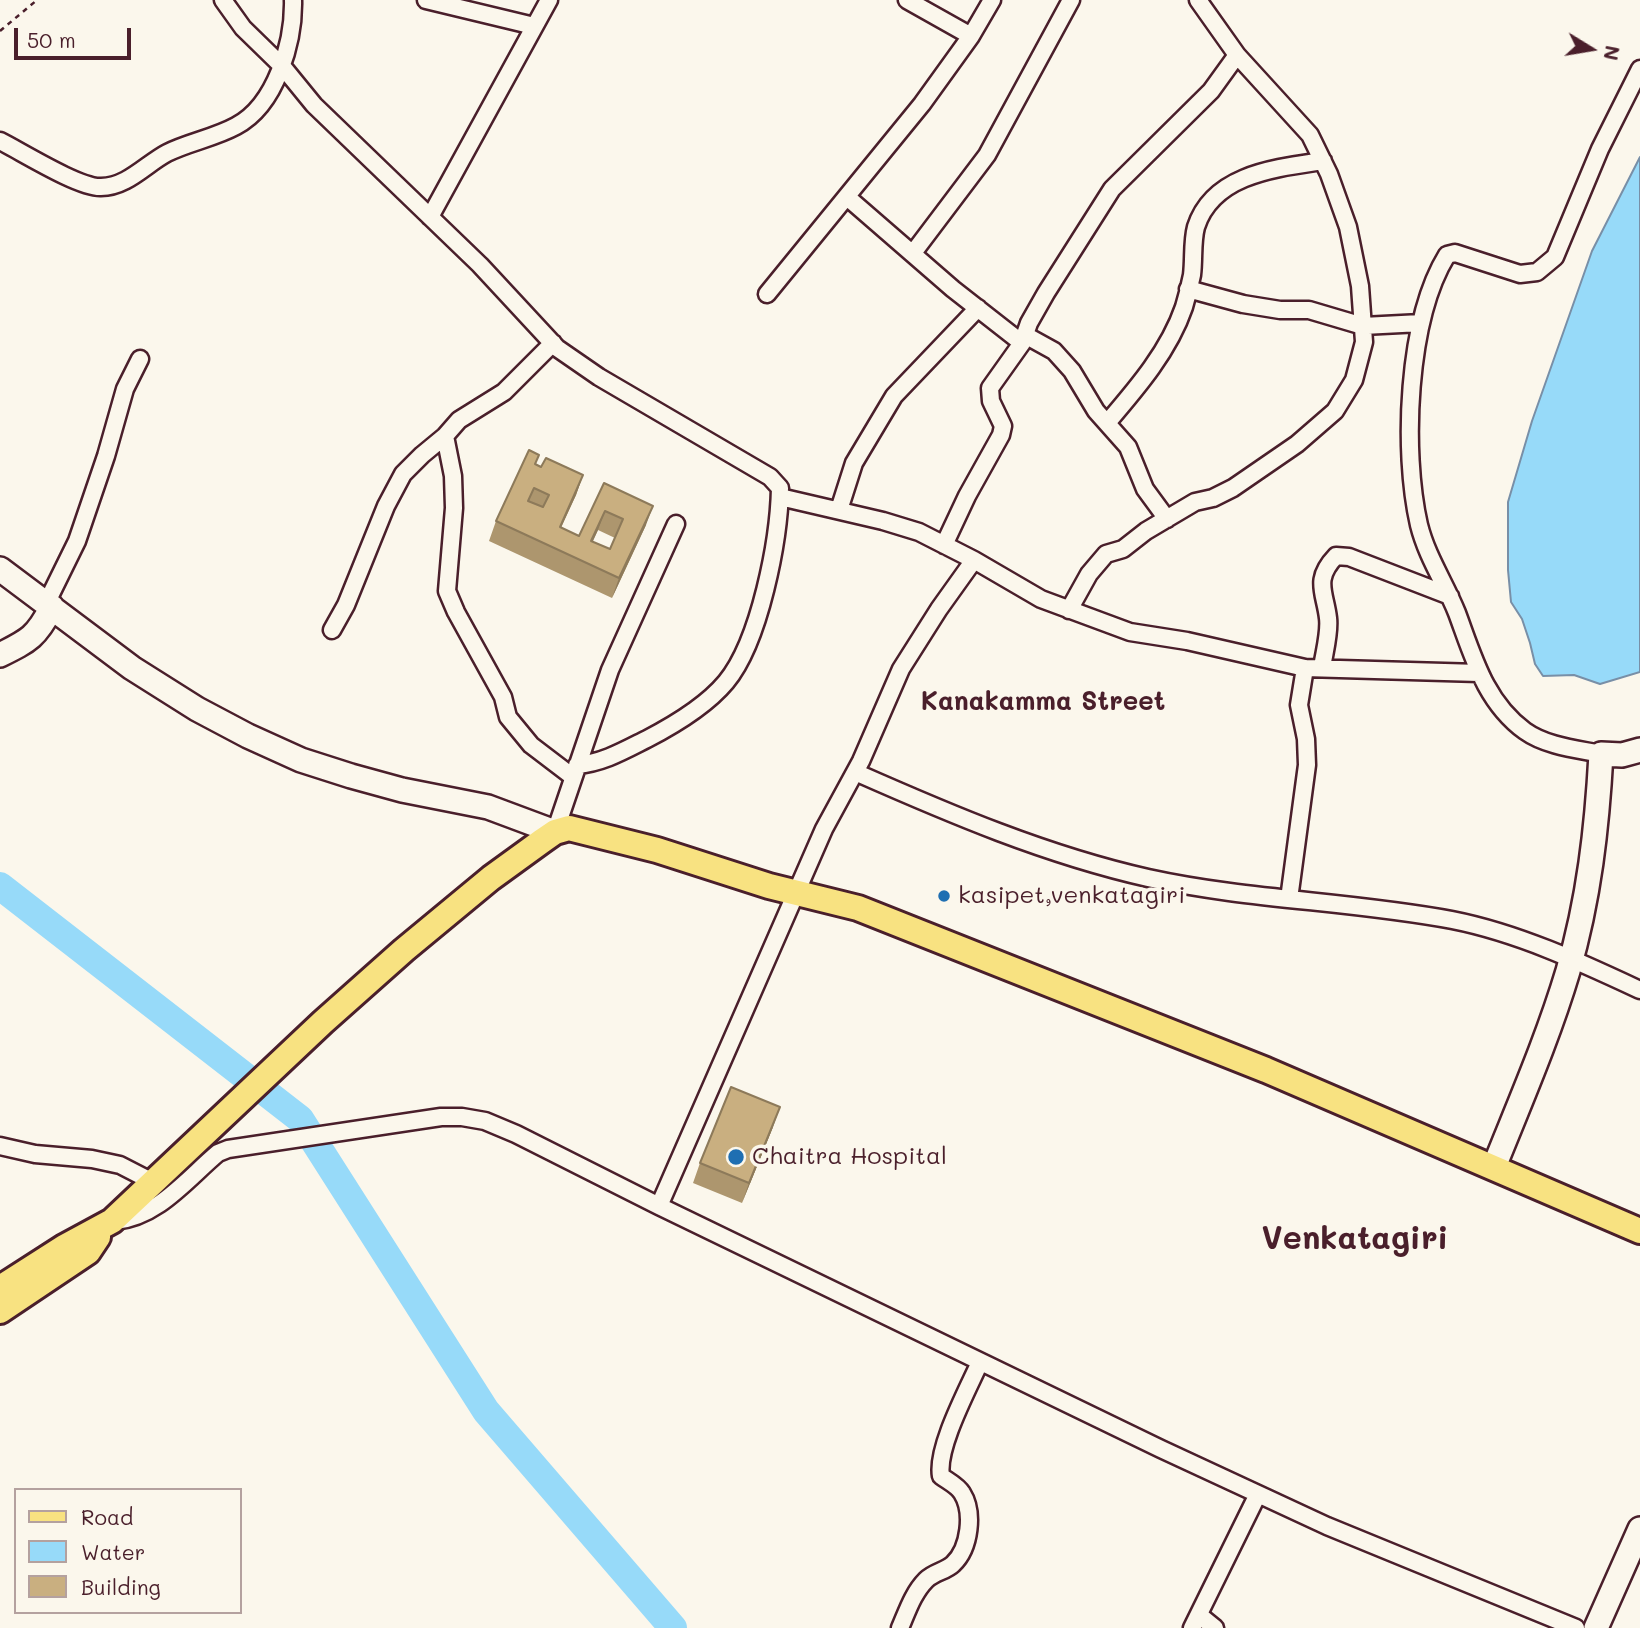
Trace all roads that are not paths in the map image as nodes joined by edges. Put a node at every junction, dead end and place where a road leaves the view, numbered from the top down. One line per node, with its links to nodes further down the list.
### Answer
1 (223, 0): 12 (street)
2 (293, 0): 12 (street)
3 (426, 0): 9 (street)
4 (548, 0): 9 (street)
5 (907, 0): 10 (street)
6 (992, 0): 10 (street)
7 (1071, 0): 18 (street)
8 (1202, 2): 11 (street)
9 (534, 26): 17 (street)
10 (971, 36): 16 (street)
11 (1237, 55): 15 (street); 24 (street)
12 (283, 67): 14 (street); 17 (street)
13 (1640, 69): 22 (street)
14 (0, 141)
15 (1322, 161): 19 (street); 23 (street)
16 (848, 197): 18 (street); 20 (street)
17 (430, 217): 25 (street)
18 (913, 253): 21 (street)
19 (1188, 289): 23 (street); 27 (street)
20 (767, 295)
21 (978, 308): 24 (street); 30 (street)
22 (1421, 323): 23 (street); 36 (street)
23 (1363, 326): 31 (street)
24 (1024, 338): 27 (street); 33 (street)
25 (553, 343): 28 (street); 29 (street)
26 (140, 359): 37 (street)
27 (1107, 423): 31 (street)
28 (445, 436): 39 (street); 46 (street)
29 (780, 497): 30 (street); 46 (street)
30 (833, 509): 33 (street)
31 (1167, 519): 38 (street)
32 (676, 524): 46 (street)
33 (944, 545): 34 (street)
34 (974, 560): 38 (street); 47 (street)
35 (0, 569): 37 (main road)
36 (1450, 596): 42 (street); 43 (street)
37 (49, 605): 40 (main road); 48 (main road)
38 (1069, 610): 41 (street)
39 (332, 631)
40 (0, 655)
41 (1305, 668): 42 (street); 50 (street)
42 (1322, 668): 43 (street)
43 (1479, 674): 45 (street)
44 (1640, 750): 45 (main road)
45 (1601, 754): 51 (main road)
46 (575, 771): 48 (street)
47 (855, 772): 49 (street); 50 (street)
48 (555, 832): 49 (main road); 55 (main road)
49 (796, 892): 54 (main road); 56 (street)
50 (1289, 900): 51 (street)
51 (1571, 958): 52 (street); 54 (main road)
52 (1640, 990)
53 (0, 1146): 55 (street)
54 (1494, 1167): 58 (main road)
55 (163, 1175): 57 (main road)
56 (659, 1206): 57 (street); 61 (street)
57 (108, 1224): 59 (main road); 60 (main road)
58 (1640, 1231)
59 (0, 1288)
60 (0, 1311)
61 (980, 1362): 62 (street); 65 (street)
62 (1258, 1494): 64 (street); 67 (street)
63 (1640, 1529): 68 (main road)
64 (1196, 1621): 66 (street)
65 (900, 1628)
66 (1216, 1628)
67 (1576, 1628)
68 (1596, 1628)

